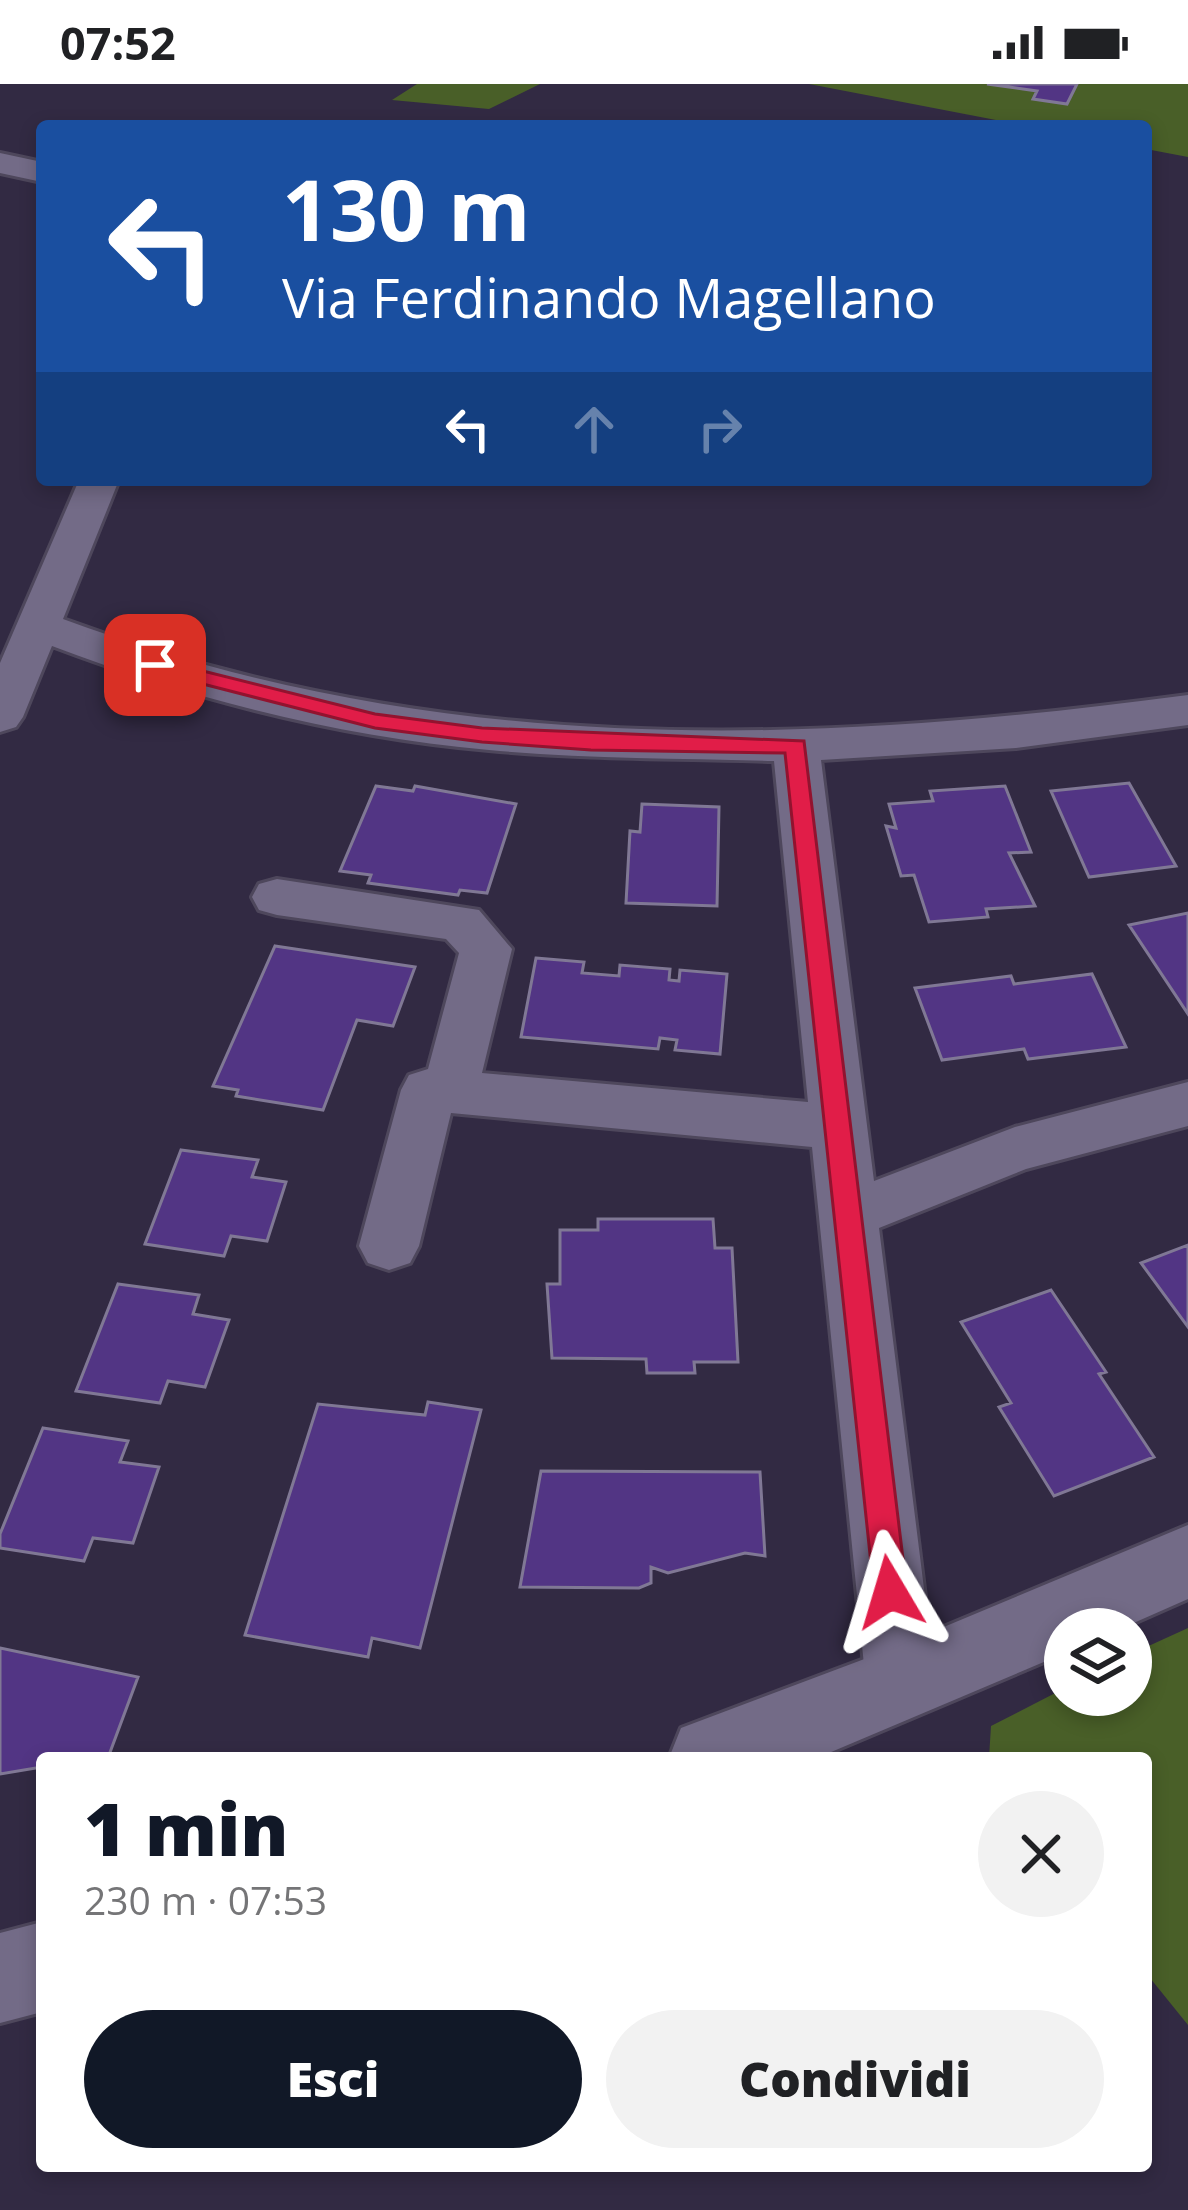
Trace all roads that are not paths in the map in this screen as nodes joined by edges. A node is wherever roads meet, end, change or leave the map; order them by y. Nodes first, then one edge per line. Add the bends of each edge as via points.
1 (0, 163) edge
2 (36, 171) edge
3 (97, 486) edge
4 (40, 626) junction
5 (1188, 710) edge
6 (0, 717) edge
7 (796, 746) junction
8 (277, 897) dead end
9 (450, 1091) junction
10 (1188, 1104) edge
11 (837, 1127) junction
12 (847, 1216) junction
13 (389, 1246) dead end
14 (1188, 1562) edge
15 (901, 1685) junction
16 (727, 1752) edge
17 (36, 1969) edge
18 (0, 1978) edge

1 - 2 street
3 - 4 street
4 - 6 street
4 - 7 street via 155,665 375,721 591,743
5 - 7 street via 1016,733
7 - 11 street
8 - 9 street via 461,923 486,949
9 - 11 street
9 - 13 street via 429,1090
10 - 12 street via 1015,1150
11 - 12 street
12 - 15 street
14 - 15 street
15 - 16 street
17 - 18 street

